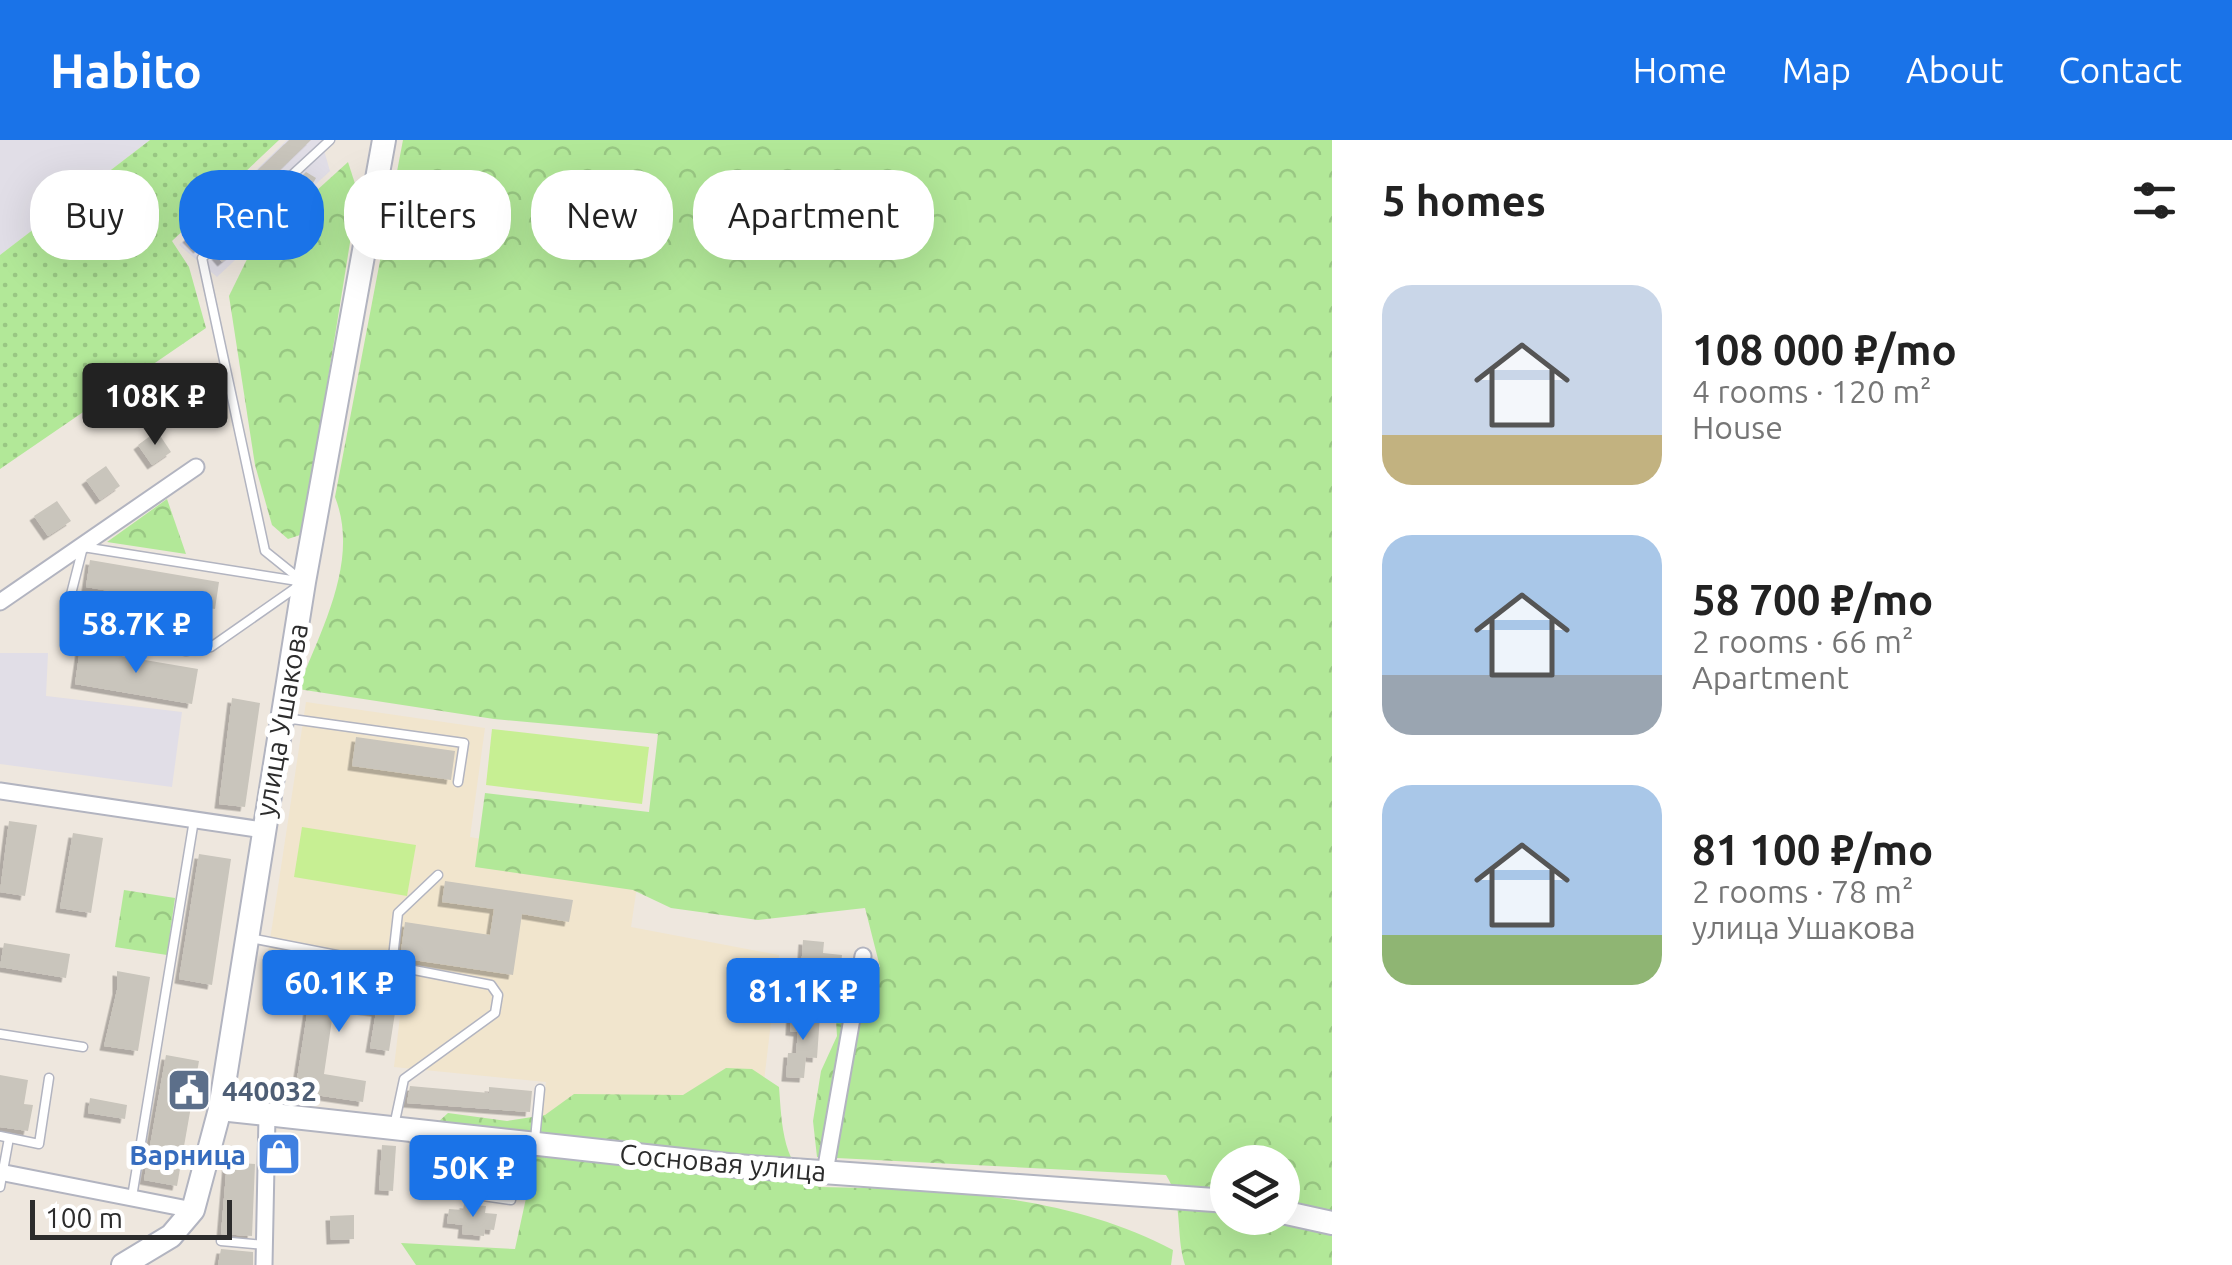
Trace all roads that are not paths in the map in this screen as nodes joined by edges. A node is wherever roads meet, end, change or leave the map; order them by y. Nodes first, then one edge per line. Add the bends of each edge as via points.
1 (330, 140) edge
2 (384, 140) edge
3 (196, 467) dead end
4 (83, 547) junction
5 (304, 582) junction
6 (0, 602) edge
7 (282, 717) junction
8 (458, 782) dead end
9 (0, 791) edge
10 (194, 820) junction
11 (262, 830) junction
12 (438, 875) dead end
13 (246, 937) junction
14 (863, 956) dead end
15 (392, 966) junction
16 (0, 1034) edge
17 (83, 1047) dead end
18 (49, 1078) dead end
19 (540, 1088) dead end
20 (220, 1109) junction
21 (268, 1116) junction
22 (400, 1130) junction
23 (5, 1137) edge
24 (535, 1144) junction
25 (825, 1172) junction
26 (1, 1176) edge
27 (132, 1197) junction
28 (511, 1200) dead end
29 (1210, 1200) edge
30 (192, 1210) junction
31 (1300, 1216) edge
32 (1332, 1224) edge
33 (221, 1242) dead end
34 (264, 1245) junction
35 (126, 1264) edge
36 (264, 1265) edge

1 - 5 lane via 202,258 264,551
2 - 5 main road, улица Ушакова
3 - 4 street
4 - 5 lane
4 - 5 lane via 70,598 76,630 186,651 211,647
4 - 6 street
5 - 7 main road, улица Ушакова
7 - 8 lane via 464,743
7 - 11 main road, улица Ушакова
9 - 10 street
10 - 11 street
10 - 27 lane
11 - 13 main road, улица Ушакова
12 - 15 lane via 398,913
13 - 15 lane
13 - 20 main road, улица Ушакова
14 - 25 street
15 - 22 lane via 491,985 498,995 495,1013 404,1079
16 - 17 lane
18 - 23 lane via 38,1144
19 - 24 lane
20 - 21 main road, Сосновая улица
20 - 30 main road, улица Ушакова
21 - 22 main road, Сосновая улица
21 - 34 street
22 - 24 main road, Сосновая улица
22 - 28 lane via 455,1192
23 - 26 lane
24 - 25 main road, Сосновая улица
25 - 29 main road, Сосновая улица
26 - 27 street
27 - 30 street
30 - 35 main road, улица Ушакова via 172,1236
31 - 32 main road
33 - 34 lane
34 - 36 street

